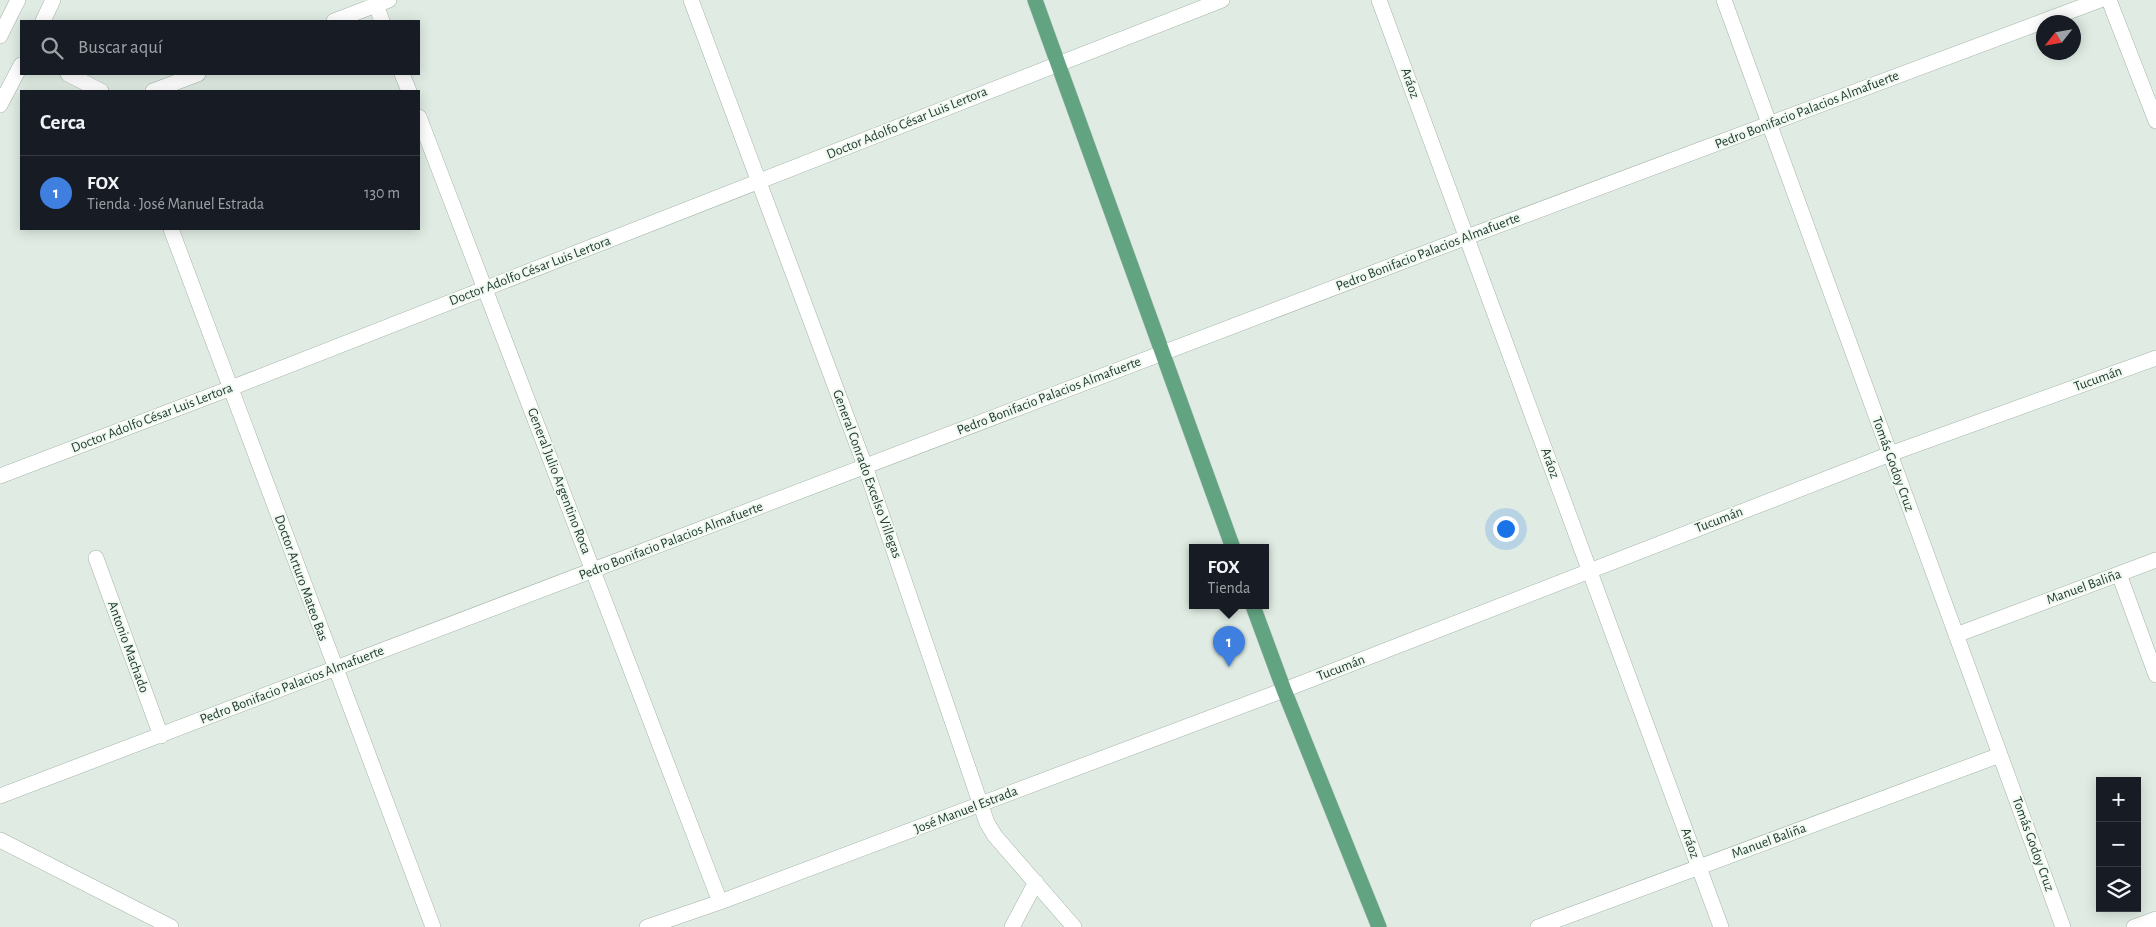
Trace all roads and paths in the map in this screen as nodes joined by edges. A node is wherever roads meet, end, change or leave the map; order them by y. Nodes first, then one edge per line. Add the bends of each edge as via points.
1 (18, 0) edge
2 (53, 0) edge
3 (691, 0) edge
4 (1035, 0) edge
5 (1222, 0) edge
6 (1379, 0) edge
7 (1724, 0) edge
8 (2100, 0) edge
9 (2109, 0) edge
10 (380, 2) edge
11 (43, 20) edge
12 (336, 20) edge
13 (382, 20) edge
14 (0, 36) edge
15 (1058, 63) junction
16 (20, 66) edge
17 (70, 75) edge
18 (195, 75) edge
19 (402, 75) edge
20 (100, 90) edge
21 (156, 90) edge
22 (409, 90) edge
23 (0, 105) edge
24 (420, 120) edge
25 (2156, 121) edge
26 (1769, 124) junction
27 (759, 182) junction
28 (171, 230) edge
29 (1467, 237) junction
30 (485, 289) junction
31 (1162, 353) junction
32 (2156, 358) edge
33 (231, 388) junction
34 (1890, 454) junction
35 (865, 466) junction
36 (0, 476) edge
37 (1231, 544) edge
38 (96, 558) dead end
39 (2156, 560) edge
40 (593, 570) junction
41 (1590, 570) junction
42 (2119, 574) junction
43 (1254, 609) edge
44 (1956, 635) junction
45 (335, 669) junction
46 (2156, 675) edge
47 (1284, 690) junction
48 (161, 736) junction
49 (2000, 755) junction
50 (0, 796) edge
51 (980, 805) junction
52 (0, 840) edge
53 (1699, 867) junction
54 (1036, 882) junction
55 (720, 902) junction
56 (2156, 919) edge
57 (653, 926) edge
58 (1377, 926) edge
59 (170, 927) edge
60 (433, 927) edge
61 (1012, 927) edge
62 (1074, 927) edge
63 (1538, 927) edge
64 (1721, 927) edge
65 (2063, 927) edge
66 (2134, 927) edge

1 - 14 street
2 - 11 street
3 - 27 street, General Conrado Excelso Villegas
4 - 15 main road
5 - 15 street, Doctor Adolfo César Luis Lertora
6 - 29 street, Aráoz
7 - 26 street, Tomás Godoy Cruz
8 - 26 street, Pedro Bonifacio Palacios Almafuerte
9 - 25 street
10 - 12 street
10 - 13 street
15 - 27 street, Doctor Adolfo César Luis Lertora
15 - 31 main road
16 - 23 street
17 - 20 street
18 - 21 street
19 - 22 street
24 - 30 street, General Julio Argentino Roca
26 - 29 street, Pedro Bonifacio Palacios Almafuerte
26 - 34 street, Tomás Godoy Cruz
27 - 30 street, Doctor Adolfo César Luis Lertora
27 - 35 street, General Conrado Excelso Villegas
28 - 33 street, Doctor Arturo Mateo Bas
29 - 31 street, Pedro Bonifacio Palacios Almafuerte
29 - 41 street, Aráoz
30 - 33 street, Doctor Adolfo César Luis Lertora
30 - 40 street, General Julio Argentino Roca
31 - 35 street, Pedro Bonifacio Palacios Almafuerte
31 - 37 main road
32 - 34 street, Tucumán
33 - 36 street, Doctor Adolfo César Luis Lertora
33 - 45 street, Doctor Arturo Mateo Bas
34 - 41 street, Tucumán
34 - 44 street, Tomás Godoy Cruz
35 - 40 street, Pedro Bonifacio Palacios Almafuerte
35 - 51 street, General Conrado Excelso Villegas
38 - 48 street, Antonio Machado
39 - 42 street, Manuel Baliña
40 - 45 street, Pedro Bonifacio Palacios Almafuerte
40 - 55 street, General Julio Argentino Roca
41 - 47 street, Tucumán
41 - 53 street, Aráoz
42 - 44 street, Manuel Baliña
42 - 46 street
43 - 47 main road
44 - 49 street, Tomás Godoy Cruz
45 - 48 street, Pedro Bonifacio Palacios Almafuerte
45 - 60 street, Doctor Arturo Mateo Bas
47 - 51 street, José Manuel Estrada
47 - 58 main road
48 - 50 street, Pedro Bonifacio Palacios Almafuerte
49 - 53 street, Manuel Baliña
49 - 65 street, Tomás Godoy Cruz
51 - 54 street, General Conrado Excelso Villegas via 995,836
51 - 55 street, José Manuel Estrada
52 - 59 street
53 - 63 street, Manuel Baliña
53 - 64 street, Aráoz
54 - 61 street
54 - 62 street, General Conrado Excelso Villegas
55 - 57 street, José Manuel Estrada
56 - 66 street

